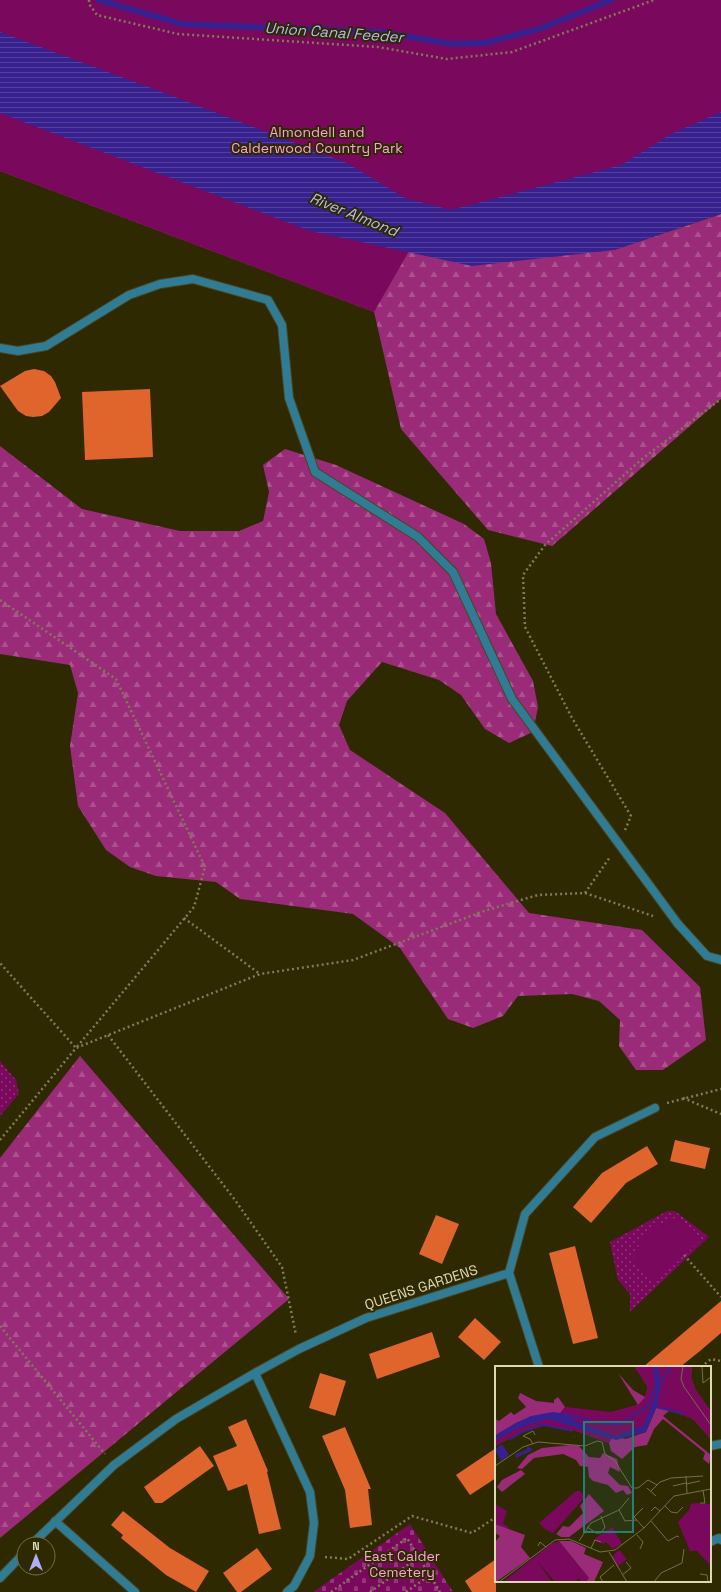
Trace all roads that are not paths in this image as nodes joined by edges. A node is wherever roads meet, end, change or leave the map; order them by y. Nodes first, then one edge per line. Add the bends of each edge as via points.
1 (0, 348) edge
2 (721, 960) edge
3 (655, 1108) road end
4 (509, 1273) junction
5 (539, 1366) edge
6 (255, 1373) junction
7 (721, 1444) edge
8 (711, 1446) edge
9 (54, 1521) junction
10 (40, 1536) edge
11 (721, 1540) edge
12 (711, 1542) edge
13 (16, 1561) edge
14 (0, 1578) edge
15 (135, 1592) edge
16 (287, 1592) edge

1 - 2 street via 18,350 46,346 129,295 160,284 193,279 268,300 282,325 289,398 315,472 418,537 453,572 512,699 678,924 707,956
3 - 4 street via 595,1137 525,1214
4 - 5 street
4 - 6 street, QUEENS GARDENS via 366,1318
6 - 9 street, QUEENS GARDENS via 176,1419 114,1465
6 - 16 street via 310,1492 314,1523 310,1556 294,1586
7 - 8 street
9 - 10 street, QUEENS GARDENS
9 - 15 street
11 - 12 street via 719,1538
13 - 14 street

